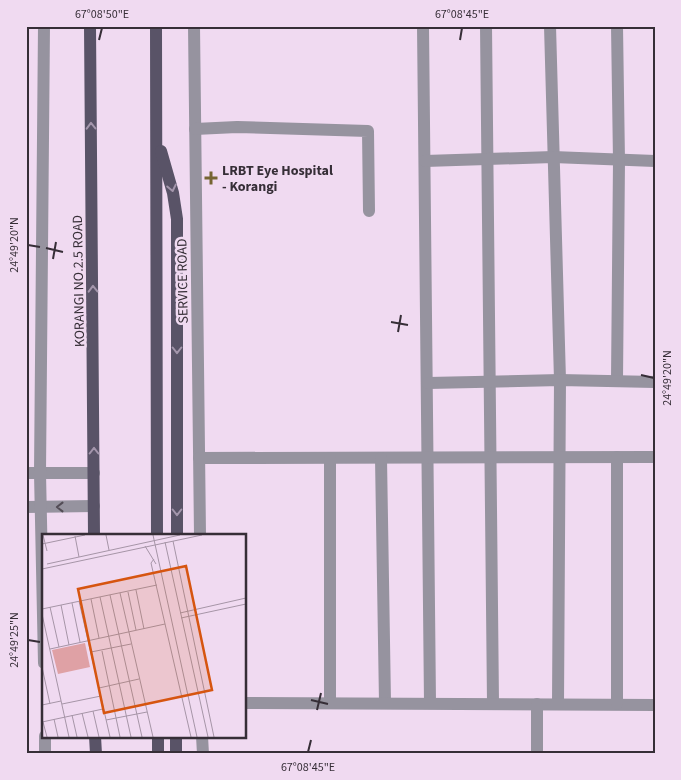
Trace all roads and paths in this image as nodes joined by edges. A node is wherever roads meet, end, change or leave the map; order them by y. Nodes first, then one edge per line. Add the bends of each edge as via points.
1 (44, 26) edge
2 (90, 26) edge
3 (156, 26) edge
4 (194, 26) edge
5 (423, 26) edge
6 (486, 26) edge
7 (550, 26) edge
8 (617, 26) edge
9 (195, 129) junction
10 (157, 141) junction
11 (553, 157) junction
12 (488, 159) junction
13 (425, 161) junction
14 (619, 161) junction
15 (655, 161) edge
16 (369, 211) dead end
17 (560, 380) junction
18 (617, 380) junction
19 (488, 381) junction
20 (655, 382) edge
21 (428, 383) junction
22 (560, 457) junction
23 (617, 457) junction
24 (655, 457) edge
25 (199, 458) junction
26 (330, 458) junction
27 (381, 458) junction
28 (428, 458) junction
29 (491, 458) junction
30 (26, 473) edge
31 (40, 473) junction
32 (94, 473) junction
33 (94, 506) junction
34 (26, 507) edge
35 (42, 507) junction
36 (42, 534) edge
37 (94, 534) edge
38 (157, 534) edge
39 (177, 534) edge
40 (200, 534) edge
41 (330, 702) junction
42 (385, 702) junction
43 (246, 703) edge
44 (430, 703) junction
45 (493, 704) junction
46 (537, 704) junction
47 (558, 704) junction
48 (617, 704) junction
49 (655, 705) edge
50 (45, 738) edge
51 (95, 738) edge
52 (158, 738) edge
53 (176, 738) edge
54 (202, 738) edge
55 (45, 754) edge
56 (96, 754) edge
57 (158, 754) edge
58 (176, 754) edge
59 (203, 754) edge
60 (537, 754) edge

1 - 31 street
32 -> 2 main road, KORANGI NO.2.5 ROAD
3 - 10 main road
4 - 9 street, SERVICE ROAD
5 - 13 street
6 - 12 street
7 - 11 street
8 - 14 street
9 - 16 street via 368,131
9 - 25 street, SERVICE ROAD
10 - 38 main road
10 -> 39 main road via 168,172 177,219
11 - 12 street
11 - 14 street
11 - 17 street
12 - 13 street
12 - 19 street
13 - 21 street
14 - 15 street
14 - 18 street
17 - 18 street
17 - 19 street
17 - 22 street
18 - 20 street
19 - 21 street
19 - 29 street
21 - 28 street
22 - 23 street
22 - 29 street
22 - 47 street
23 - 24 street
23 - 48 street
25 - 26 street
25 - 40 street, SERVICE ROAD
26 - 27 street
26 - 41 street
27 - 28 street
27 - 42 street
28 - 29 street
28 - 44 street
29 - 45 street
30 - 31 street
31 - 32 street
31 - 35 street
32 - 33 main road, KORANGI NO.2.5 ROAD
33 -> 35 street
33 - 37 main road, KORANGI NO.2.5 ROAD
34 - 35 street
35 - 36 street
41 - 42 street
41 - 43 street
42 - 44 street
44 - 45 street
45 - 46 street
46 - 47 street
46 - 60 street
47 - 48 street
48 - 49 street
50 - 55 street
51 - 56 main road
52 - 57 main road
53 - 58 main road
54 - 59 street

